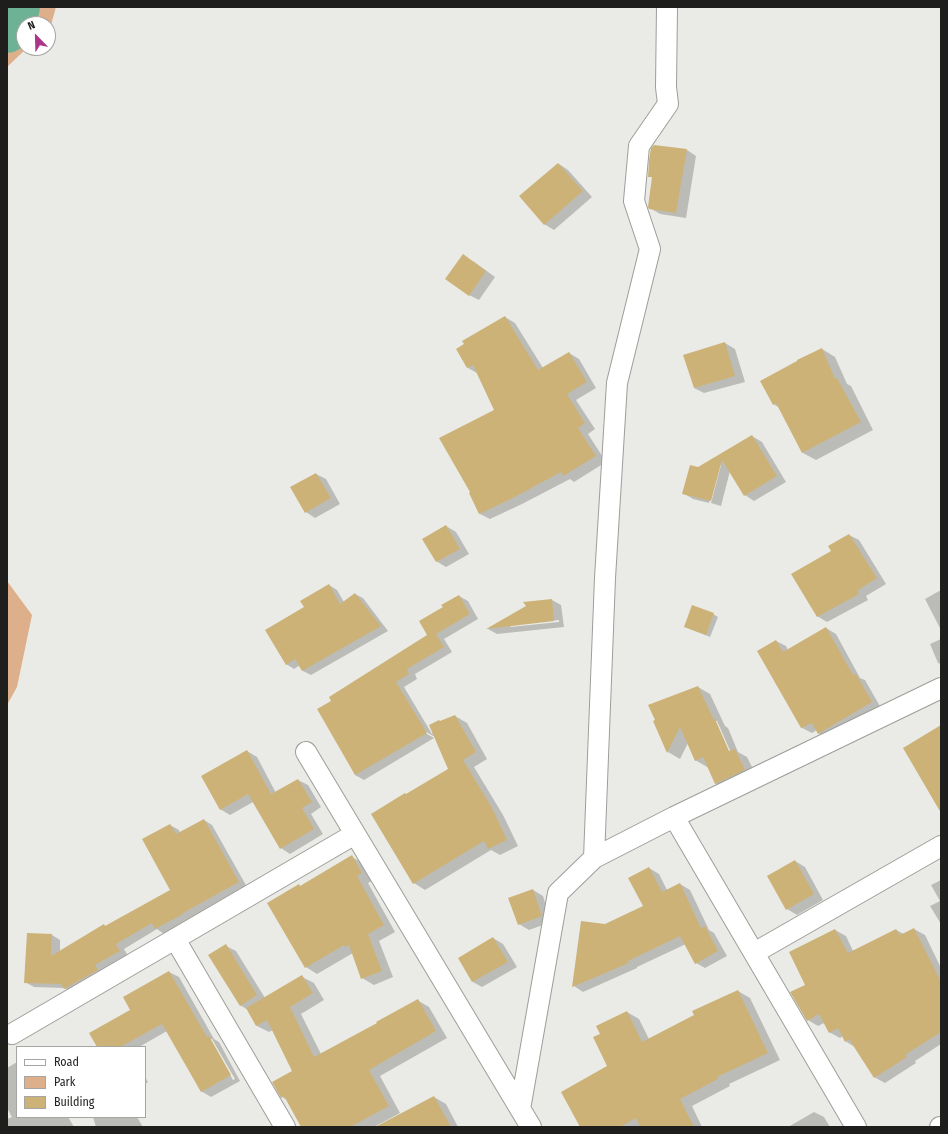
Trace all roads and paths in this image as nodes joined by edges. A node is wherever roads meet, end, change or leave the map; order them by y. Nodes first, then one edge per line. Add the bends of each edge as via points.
1 (667, 7) edge
2 (941, 688) edge
3 (306, 752) dead end
4 (674, 817) junction
5 (355, 834) junction
6 (941, 846) edge
7 (594, 858) junction
8 (176, 939) junction
9 (754, 953) junction
10 (12, 1034) dead end
11 (520, 1108) junction
12 (284, 1127) edge
13 (531, 1127) edge
14 (856, 1127) edge

1 - 7 street via 668,104 639,146 634,201 650,249 618,383 604,578
2 - 4 street
3 - 5 street
4 - 7 street
4 - 9 street
5 - 8 street
5 - 11 street
6 - 9 street
7 - 11 street via 558,893
8 - 10 street
8 - 12 street
9 - 14 street
11 - 13 street

